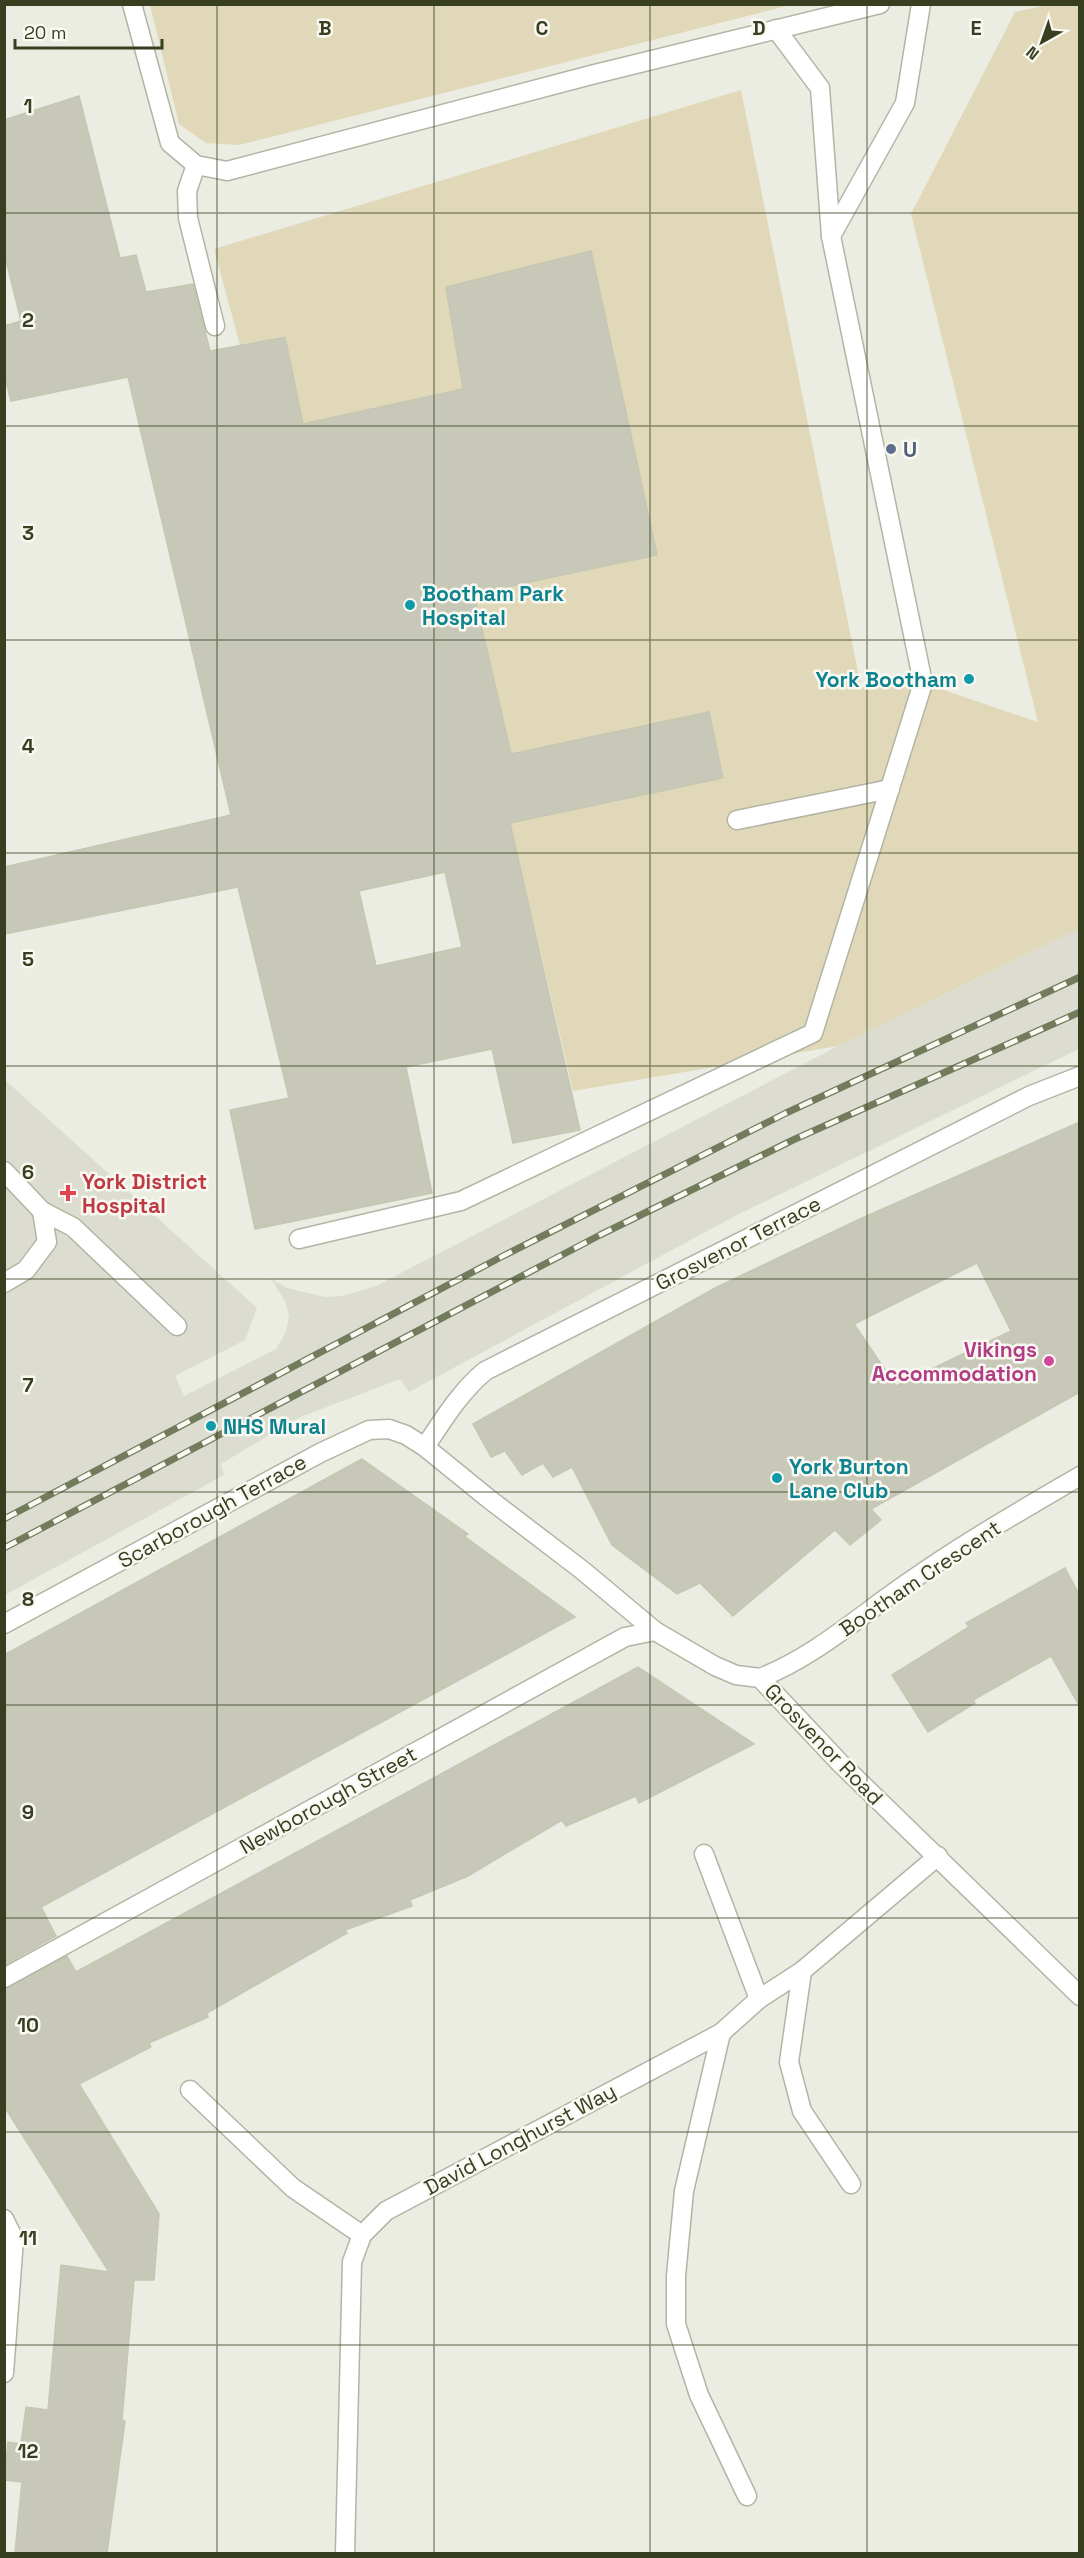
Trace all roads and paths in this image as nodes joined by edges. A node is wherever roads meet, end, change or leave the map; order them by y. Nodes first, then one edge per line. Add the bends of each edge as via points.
1 (132, 4) edge
2 (879, 4) edge
3 (921, 4) edge
4 (776, 29) junction
5 (196, 165) junction
6 (831, 236) junction
7 (215, 326) dead end
8 (890, 789) junction
9 (737, 820) dead end
10 (1080, 1076) edge
11 (4, 1171) edge
12 (42, 1211) junction
13 (299, 1239) dead end
14 (4, 1283) edge
15 (177, 1326) dead end
16 (425, 1447) junction
17 (1080, 1476) edge
18 (4, 1624) edge
19 (655, 1631) junction
20 (760, 1678) junction
21 (705, 1854) dead end
22 (938, 1856) junction
23 (802, 1971) junction
24 (4, 1978) edge
25 (1080, 1996) edge
26 (759, 1999) junction
27 (721, 2033) junction
28 (190, 2090) dead end
29 (851, 2184) dead end
30 (4, 2219) edge
31 (362, 2235) junction
32 (9, 2241) edge
33 (4, 2373) edge
34 (747, 2496) dead end
35 (345, 2553) edge

1 - 5 street via 170,143
2 - 4 street
3 - 6 street via 904,103
4 - 5 street via 227,171
4 - 6 street via 820,88
5 - 7 street via 188,191 188,218
6 - 8 street via 923,683
8 - 9 street
8 - 13 street via 813,1034 461,1201
10 - 16 street, Grosvenor Terrace via 1029,1096 485,1371 458,1398
11 - 12 street
12 - 14 street via 47,1242 26,1270
12 - 15 street via 73,1227
16 - 18 street, Scarborough Terrace via 389,1429 369,1430 320,1452
16 - 19 street, Grosvenor Road
17 - 20 street, Bootham Crescent via 957,1548 812,1653
19 - 20 street, Grosvenor Road via 715,1666 736,1675
19 - 24 street, Newborough Street via 625,1637
20 - 22 street, Grosvenor Road
21 - 26 street
22 - 23 street, David Longhurst Way
22 - 25 street, Grosvenor Road
23 - 26 street, David Longhurst Way
23 - 29 street via 789,2062 802,2110
26 - 27 street, David Longhurst Way
27 - 31 street, David Longhurst Way via 386,2211
27 - 34 street via 684,2191 676,2324 699,2395
28 - 31 street via 293,2188
30 - 32 street
31 - 35 street, David Longhurst Way via 352,2262
32 - 33 street

